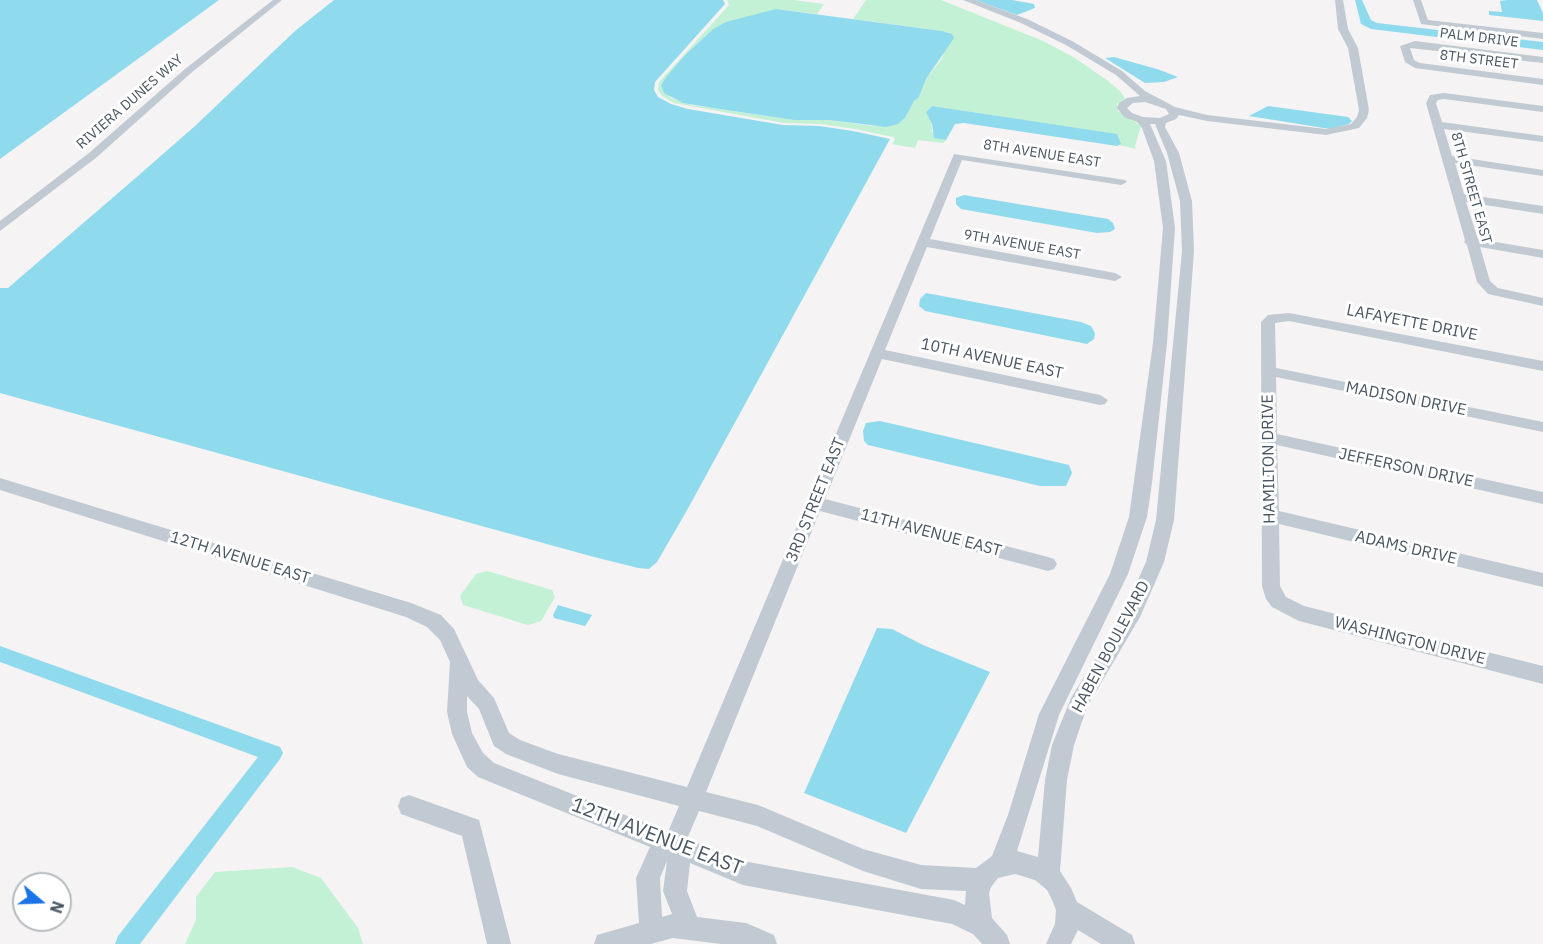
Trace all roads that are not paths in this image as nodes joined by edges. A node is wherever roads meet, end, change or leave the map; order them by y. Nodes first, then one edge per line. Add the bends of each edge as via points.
1 (278, 0) edge
2 (953, 0) edge
3 (968, 0) edge
4 (1339, 0) edge
5 (1417, 0) edge
6 (1024, 21) junction
7 (1010, 23) junction
8 (1543, 36) edge
9 (1543, 60) edge
10 (1412, 64) joint
11 (1543, 82) edge
12 (1131, 100) junction
13 (1154, 100) junction
14 (1543, 109) edge
15 (1169, 116) junction
16 (1141, 120) junction
17 (1437, 125) junction
18 (1543, 140) edge
19 (958, 156) joint
20 (1447, 159) junction
21 (1543, 173) edge
22 (1121, 182) dead end
23 (1458, 197) junction
24 (1543, 210) edge
25 (0, 227) edge
26 (923, 242) junction
27 (1470, 242) junction
28 (1543, 254) edge
29 (1115, 277) dead end
30 (1543, 302) edge
31 (1273, 318) joint
32 (1160, 343) junction
33 (1182, 347) junction
34 (876, 353) junction
35 (1543, 366) edge
36 (1268, 371) junction
37 (1100, 400) dead end
38 (1543, 427) edge
39 (1269, 438) junction
40 (0, 484) edge
41 (1543, 498) edge
42 (814, 503) junction
43 (1270, 516) junction
44 (1048, 564) dead end
45 (1543, 580) edge
46 (1279, 602) joint
47 (458, 661) junction
48 (1543, 675) edge
49 (692, 800) junction
50 (408, 806) dead end
51 (674, 844) junction
52 (1001, 864) junction
53 (1048, 877) junction
54 (981, 880) junction
55 (1068, 910) junction
56 (982, 925) junction
57 (690, 928) junction
58 (651, 931) junction
59 (499, 944) edge
60 (606, 944) edge
61 (765, 944) edge
62 (998, 944) edge
63 (1058, 944) edge
64 (1123, 944) edge

1 - 25 street, RIVIERA DUNES WAY via 188,71 93,155
2 - 7 street
3 - 6 street
4 - 15 street via 1342,29 1353,48 1364,110 1354,126 1326,132 1303,131
5 - 8 street via 1424,22
6 - 7 street
6 - 13 street via 1100,60
7 - 12 street via 1088,61 1125,90
9 - 10 street, PALM DRIVE via 1411,44 1405,46
10 - 11 street, 8TH STREET
12 - 13 street
12 - 16 street, HABEN BOULEVARD via 1122,108
13 - 15 street via 1166,104
14 - 17 street, 8TH STREET EAST via 1434,97 1431,103
15 - 16 street
15 - 33 street, HABEN BOULEVARD via 1160,128 1173,153 1186,201 1188,250
16 - 32 street, HABEN BOULEVARD via 1160,161 1168,212
17 - 18 street
17 - 20 street, 8TH STREET EAST
19 - 22 street, 8TH AVENUE EAST
19 - 26 street, 3RD STREET EAST
20 - 21 street
20 - 23 street, 8TH STREET EAST
23 - 24 street
23 - 27 street, 8TH STREET EAST
26 - 29 street, 9TH AVENUE EAST
26 - 34 street, 3RD STREET EAST
27 - 28 street
27 - 30 street, 8TH STREET EAST via 1487,286 1504,294
31 - 35 street, LAFAYETTE DRIVE via 1289,317
31 - 36 street, HAMILTON DRIVE via 1267,329
32 - 33 street
32 - 52 street, HABEN BOULEVARD via 1144,483 1129,549 1049,714
33 - 53 street, HABEN BOULEVARD via 1169,492 1155,562 1131,617 1078,704 1064,745 1056,780
34 - 37 street, 10TH AVENUE EAST
34 - 42 street, 3RD STREET EAST
36 - 38 street, MADISON DRIVE
36 - 39 street, HAMILTON DRIVE
39 - 41 street, JEFFERSON DRIVE
39 - 43 street, HAMILTON DRIVE
40 - 47 street, 12TH AVENUE EAST via 411,610 434,621 447,635
42 - 44 street, 11TH AVENUE EAST
42 - 49 street, 3RD STREET EAST
43 - 45 street, ADAMS DRIVE
43 - 46 street, HAMILTON DRIVE via 1270,586
46 - 48 street, WASHINGTON DRIVE via 1299,613
47 - 49 street, 12TH AVENUE EAST via 471,686 487,704 501,739 513,747 558,764
47 - 51 street, 12TH AVENUE EAST via 459,723 470,752 486,770
49 - 51 street, 3RD STREET EAST
49 - 54 street, 12TH AVENUE EAST via 758,816 863,860 921,877
50 - 59 street via 471,828
51 - 56 street, 12TH AVENUE EAST via 743,873 954,912
51 - 57 street via 680,853 675,891
51 - 58 street via 658,854 648,878
52 - 53 street via 1029,865
52 - 54 street
53 - 55 street
54 - 56 street via 976,909
55 - 63 street via 1067,926
55 - 64 street
56 - 62 street
57 - 58 street via 673,926
57 - 61 street via 746,935
58 - 60 street

